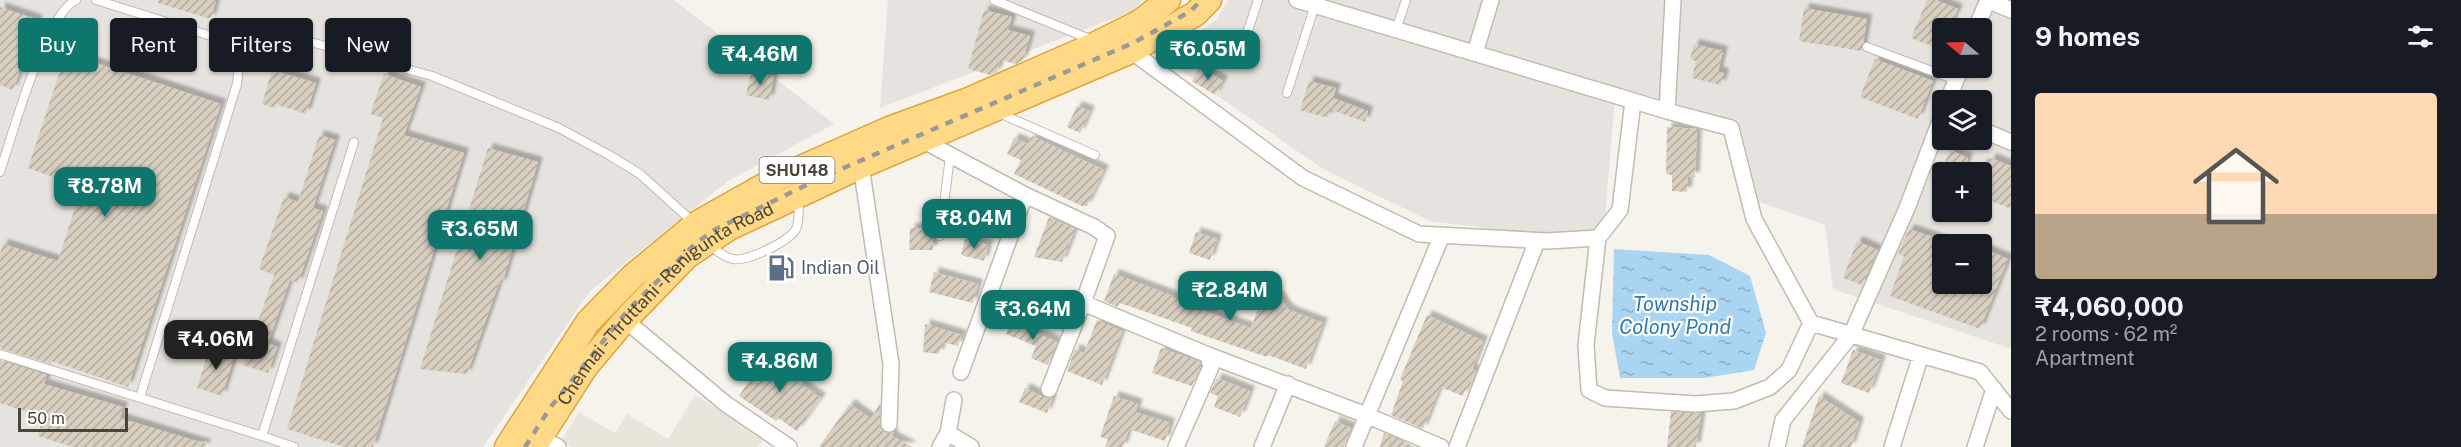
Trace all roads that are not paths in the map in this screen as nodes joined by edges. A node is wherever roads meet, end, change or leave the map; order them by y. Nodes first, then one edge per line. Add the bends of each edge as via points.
1 (76, 0) edge
2 (96, 0) edge
3 (994, 0) edge
4 (1168, 0) edge
5 (1209, 0) edge
6 (1258, 0) edge
7 (1297, 0) edge
8 (1406, 0) edge
9 (1491, 0) edge
10 (1673, 0) edge
11 (1987, 0) edge
12 (1315, 5) junction
13 (1333, 5) edge
14 (2011, 10) edge
15 (1981, 18) edge
16 (1396, 30) junction
17 (1099, 42) junction
18 (313, 43) edge
19 (1867, 47) dead end
20 (1131, 51) junction
21 (1241, 52) dead end
22 (1475, 53) junction
23 (1932, 66) edge
24 (1287, 93) dead end
25 (1633, 101) junction
26 (992, 110) junction
27 (1667, 111) junction
28 (1992, 133) edge
29 (922, 140) junction
30 (354, 142) dead end
31 (1932, 142) edge
32 (2011, 142) edge
33 (1095, 155) dead end
34 (950, 156) junction
35 (861, 166) junction
36 (0, 172) edge
37 (799, 195) junction
38 (1025, 195) junction
39 (701, 234) junction
40 (940, 236) dead end
41 (1442, 236) junction
42 (1598, 237) junction
43 (1537, 241) junction
44 (1083, 303) junction
45 (624, 320) junction
46 (1811, 323) junction
47 (1851, 335) junction
48 (0, 354) edge
49 (1208, 355) junction
50 (1921, 355) junction
51 (962, 372) dead end
52 (1288, 384) junction
53 (1049, 389) dead end
54 (1994, 389) junction
55 (140, 398) junction
56 (954, 400) dead end
57 (2011, 411) edge
58 (1366, 415) junction
59 (889, 424) dead end
60 (948, 432) junction
61 (262, 436) junction
62 (769, 441) edge
63 (544, 444) edge
64 (294, 447) edge
65 (507, 447) edge
66 (789, 447) edge
67 (940, 447) edge
68 (971, 447) edge
69 (1176, 447) edge
70 (1262, 447) edge
71 (1354, 447) edge
72 (1441, 447) edge
73 (1456, 447) edge
74 (1777, 447) edge
75 (1892, 447) edge
76 (1975, 447) edge

1 - 36 lane via 68,4 46,38
2 - 55 lane via 228,41 240,60 237,84
3 - 17 lane
4 - 17 highway, Chennai - Tiruttani - Renigunta Road / SHU148 via 1140,21
5 - 20 highway, Chennai - Tiruttani - Renigunta Road / SHU148 via 1195,14
6 - 21 lane
7 - 12 street
8 - 16 lane
9 - 22 street
10 - 27 street
11 - 14 street
11 - 15 street
12 - 13 street
12 - 24 lane
13 - 16 street
16 - 22 street
17 - 39 highway, Chennai - Tiruttani - Renigunta Road / SHU148 via 776,179
18 - 39 lane via 432,76 559,128 640,174
19 - 23 lane
20 - 26 highway, Chennai - Tiruttani - Renigunta Road / SHU148
20 - 41 street via 1303,178 1419,234
22 - 25 street
25 - 27 street
25 - 42 street via 1620,210
26 - 29 highway, Chennai - Tiruttani - Renigunta Road / SHU148
26 - 33 lane
27 - 46 street via 1731,128 1754,219
28 - 32 street
29 - 34 street
29 - 35 highway, Chennai - Tiruttani - Renigunta Road / SHU148
30 - 61 lane
31 - 47 street
34 - 38 street
34 - 40 lane
35 - 37 highway, Chennai - Tiruttani - Renigunta Road / SHU148
35 - 59 street via 891,364
37 - 39 highway, Chennai - Tiruttani - Renigunta Road / SHU148 via 729,228
37 - 39 lane via 797,227 791,236 748,258 733,260
38 - 44 street via 1107,236
38 - 51 street
39 - 45 highway, Chennai - Tiruttani - Renigunta Road / SHU148 via 687,256
39 - 65 highway, Chennai - Tiruttani - Renigunta Road / SHU148 via 633,276 588,322
41 - 43 street
41 - 58 street
42 - 43 street
42 - 46 street via 1586,345 1589,390 1605,398 1695,404 1734,401 1770,387 1789,370
43 - 73 street
44 - 49 street
44 - 53 street
45 - 62 street
45 - 63 highway, Chennai - Tiruttani - Renigunta Road / SHU148 via 586,366
46 - 47 street
47 - 50 street
47 - 74 street via 1783,420
48 - 55 lane
49 - 52 street
49 - 69 street via 1211,367
50 - 54 street via 1980,372
50 - 75 street
52 - 58 street
52 - 70 street
54 - 57 street
54 - 76 street
55 - 61 lane
56 - 60 street
58 - 71 street
58 - 72 street
60 - 67 street
60 - 68 street
61 - 64 lane
62 - 66 street

